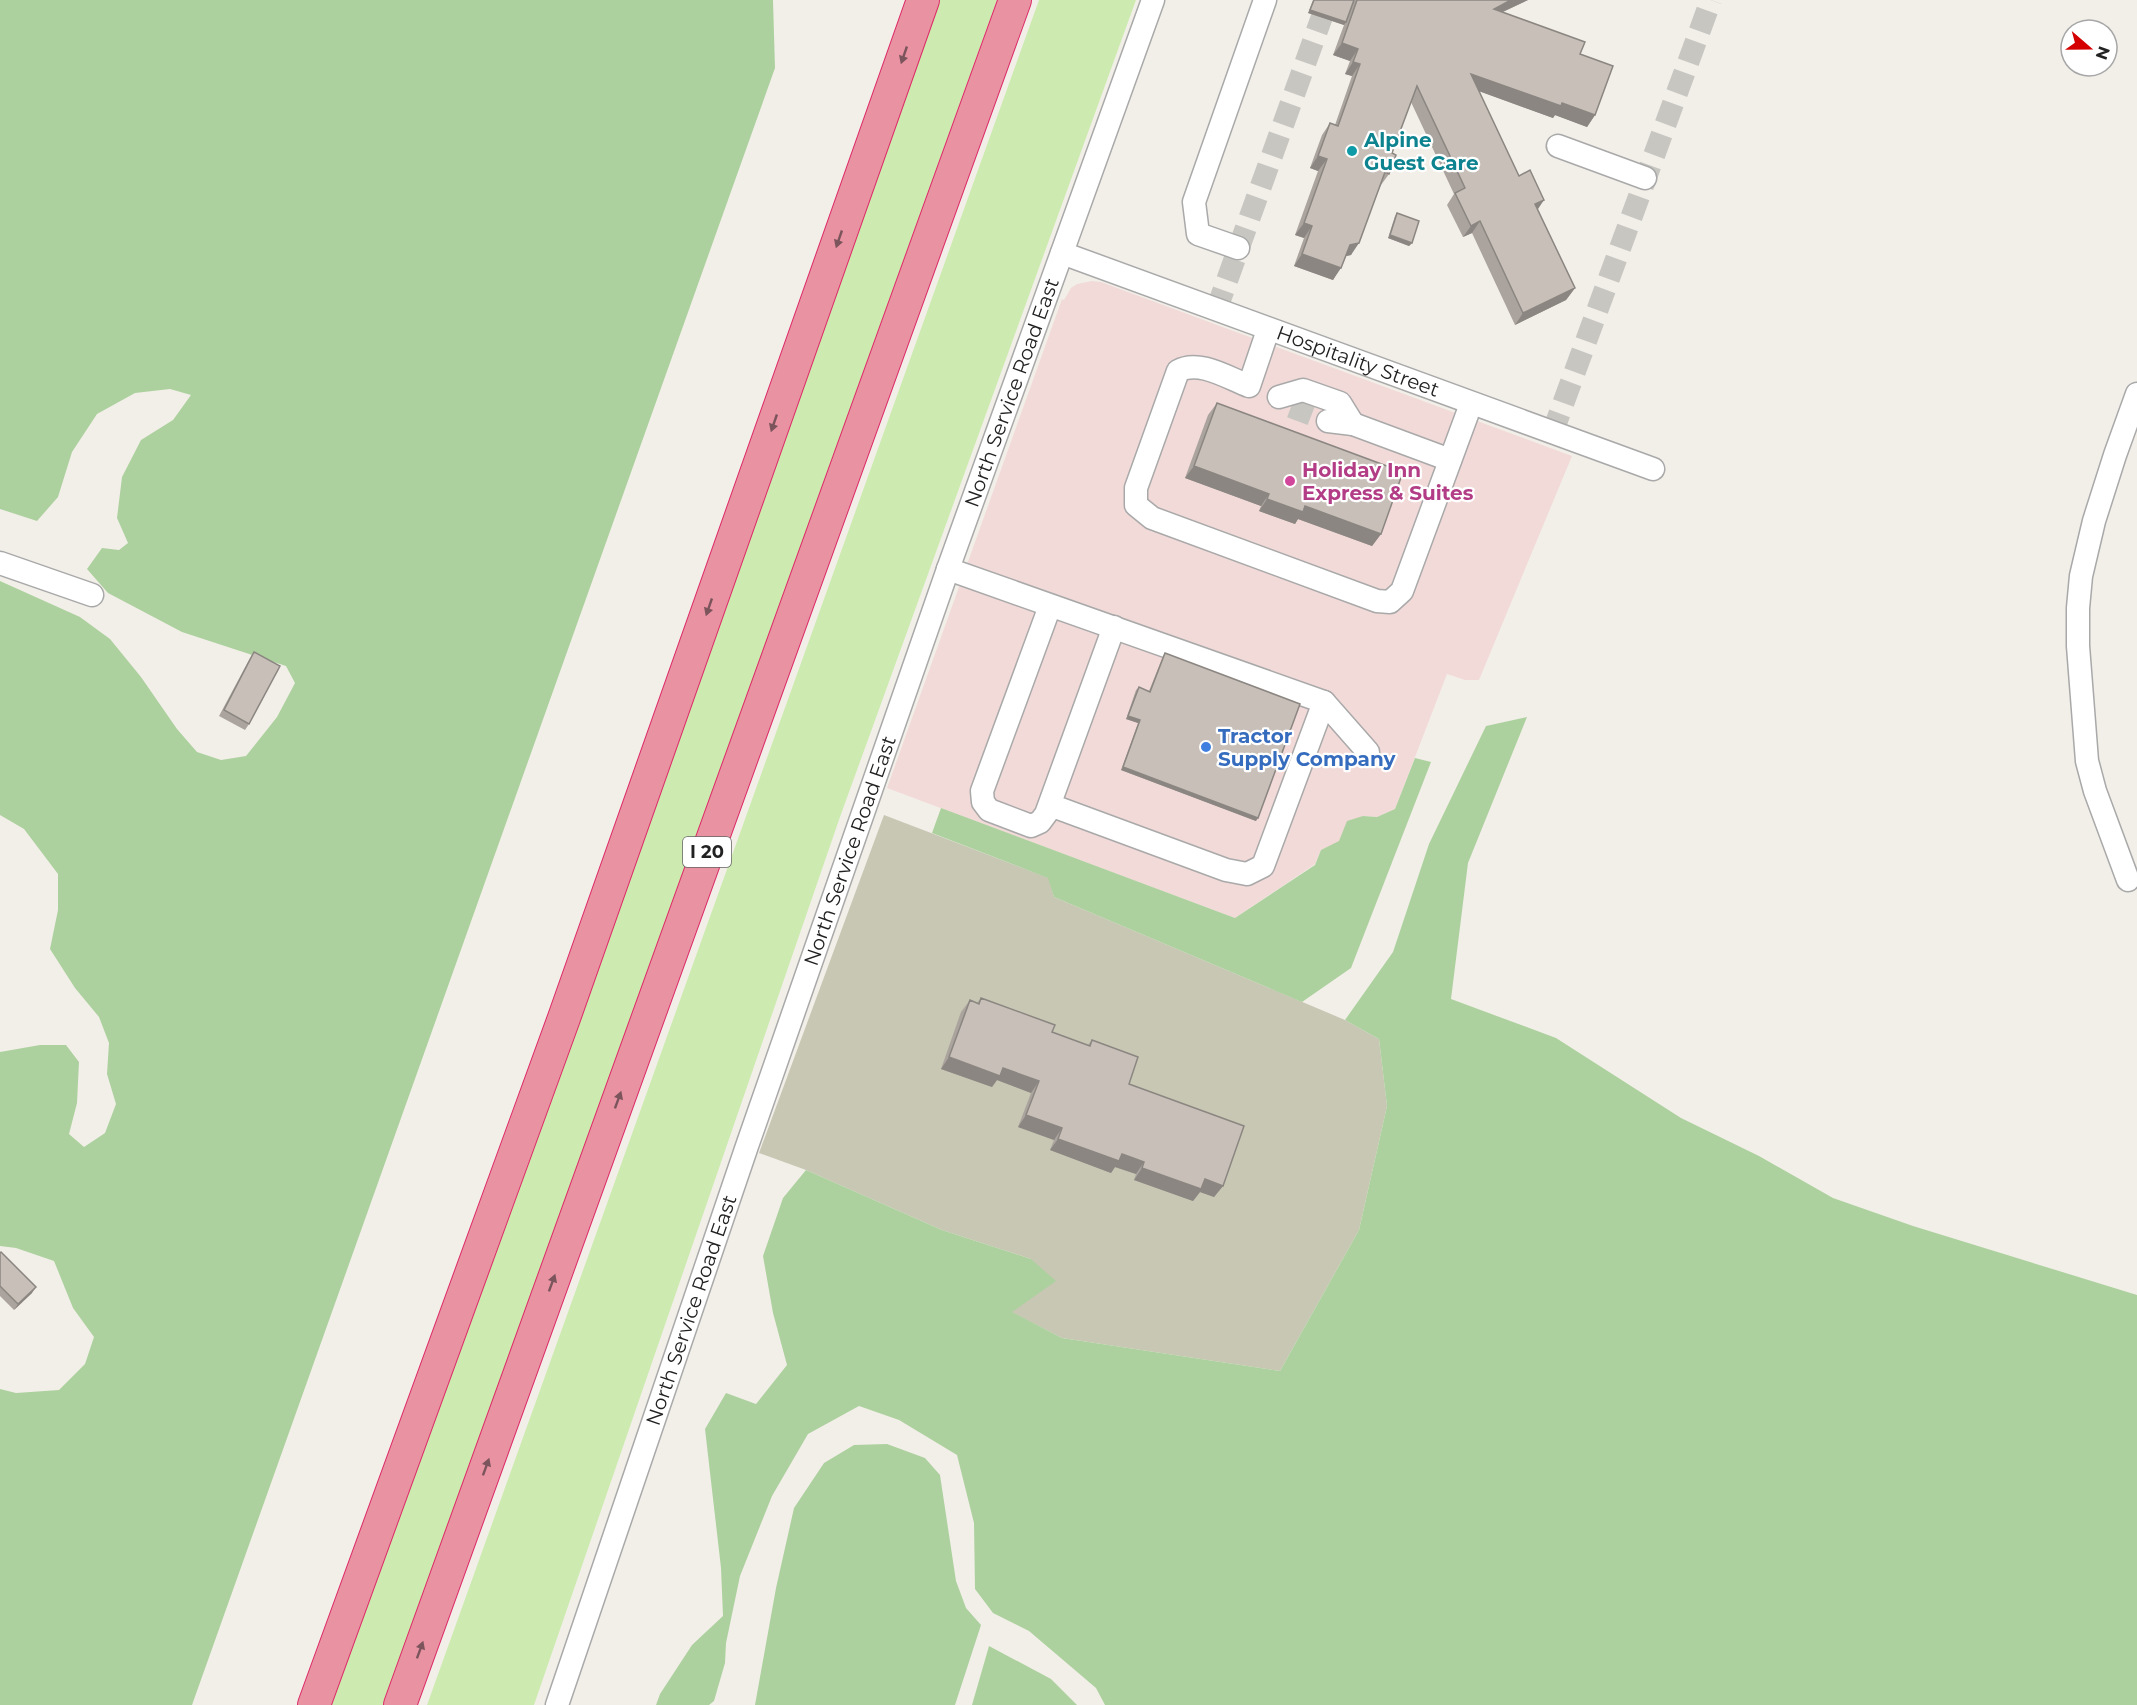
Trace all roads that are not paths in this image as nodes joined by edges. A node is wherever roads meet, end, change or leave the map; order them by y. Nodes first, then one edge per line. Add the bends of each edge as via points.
1 (923, 0) edge
2 (1015, 0) edge
3 (1153, 0) edge
4 (1265, 0) edge
5 (1558, 146) dead end
6 (1645, 178) dead end
7 (1238, 248) dead end
8 (1062, 254) junction
9 (1268, 330) junction
10 (1249, 386) junction
11 (2137, 394) edge
12 (1471, 404) junction
13 (1328, 421) tunnel mouth
14 (1353, 424) junction
15 (1450, 459) junction
16 (1653, 469) dead end
17 (0, 563) edge
18 (948, 569) junction
19 (92, 595) dead end
20 (1050, 606) junction
21 (1114, 627) junction
22 (1324, 702) junction
23 (1368, 752) dead end
24 (1050, 805) junction
25 (2128, 880) dead end
26 (314, 1705) edge
27 (400, 1705) edge
28 (557, 1705) edge

1 -> 26 highway via 564,1018
27 -> 2 highway, I 20
3 - 8 street, North Service Road East
4 - 7 street via 1194,201 1198,234
5 - 6 street
8 - 9 street, Hospitality Street
8 - 18 street, North Service Road East
9 - 10 street
9 - 12 street, Hospitality Street
10 - 14 street via 1285,402 1303,390 1340,403
10 - 15 street via 1197,366 1178,371 1136,488 1136,505 1152,518 1377,601 1390,602 1402,591
11 - 25 street via 2094,521 2078,608 2087,761
12 - 15 street
12 - 16 street, Hospitality Street
13 - 14 street
14 - 15 street
17 - 19 street
18 - 20 street
18 - 28 street, North Service Road East
20 - 21 street
20 - 24 street via 982,791 989,810 1031,826 1040,822
21 - 22 street
21 - 24 street
22 - 23 street
22 - 24 street via 1263,866 1247,874 1226,870

